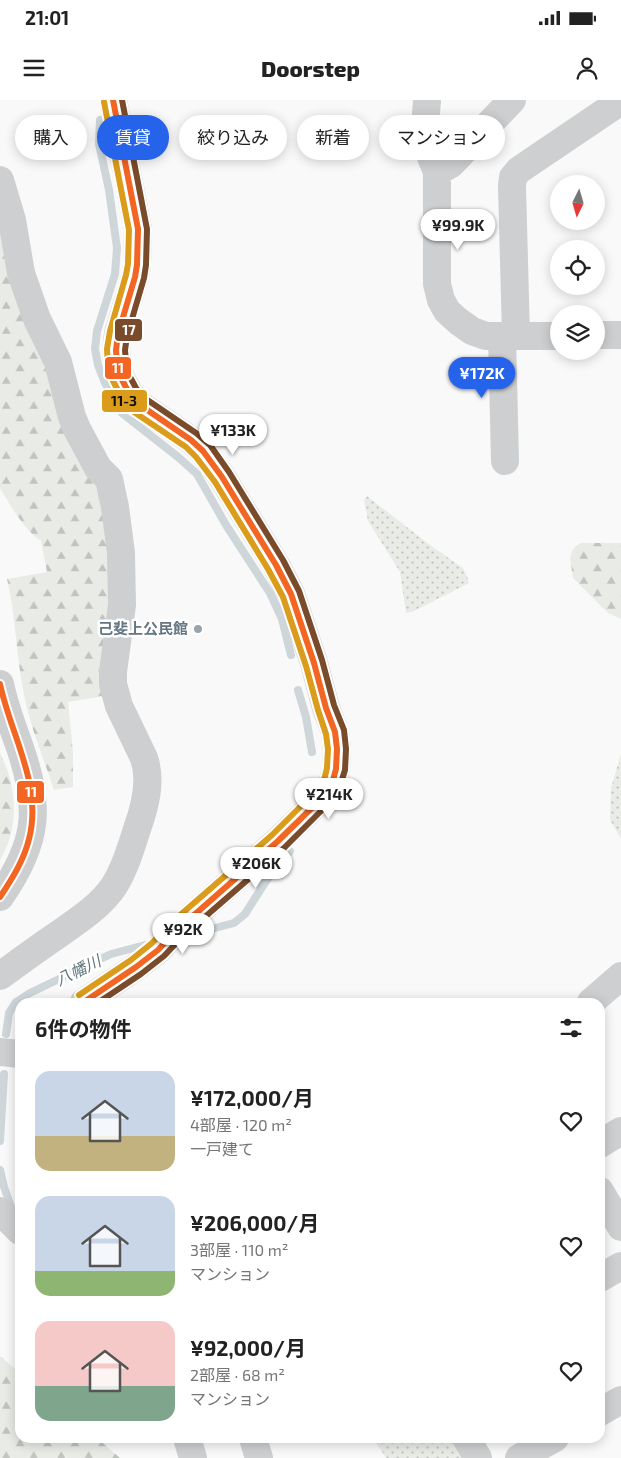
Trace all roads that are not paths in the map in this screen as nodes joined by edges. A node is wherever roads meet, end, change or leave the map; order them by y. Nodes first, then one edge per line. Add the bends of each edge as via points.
1 (113, 100) edge
2 (427, 100) edge
3 (512, 100) edge
4 (621, 101) edge
5 (437, 172) junction
6 (0, 180) edge
7 (605, 335) edge
8 (621, 335) edge
9 (509, 336) junction
10 (550, 336) edge
11 (505, 461) dead end
12 (0, 684) edge
13 (0, 897) edge
14 (0, 976) edge
15 (621, 976) edge
16 (90, 998) edge
17 (596, 998) edge
18 (0, 1052) edge
19 (15, 1054) edge
20 (621, 1131) edge
21 (605, 1141) edge
22 (605, 1200) edge
23 (0, 1211) edge
24 (15, 1226) edge
25 (621, 1227) edge
26 (621, 1266) edge
27 (605, 1275) edge
28 (621, 1400) edge
29 (605, 1409) edge
30 (188, 1443) edge
31 (256, 1443) edge
32 (469, 1443) edge
33 (546, 1443) edge
34 (193, 1458) edge
35 (260, 1458) edge
36 (478, 1458) edge
37 (519, 1458) edge

1 - 16 street via 138,229 135,277 116,350 121,378 137,402 203,451 276,565 291,594 338,749 332,784 324,796 158,950
2 - 5 street via 425,128
3 - 5 street via 451,164
4 - 9 street via 513,177
5 - 9 street via 437,284 441,300 447,311 472,331 486,336
6 - 14 street via 12,220 21,273 37,319 58,362 72,417 98,468 110,479 121,553 122,604 113,684 119,706 147,765 148,781 141,820 128,857 108,894 83,917
7 - 8 street
9 - 10 street
9 - 11 street
12 - 13 street via 24,758 33,814 26,851
15 - 17 street
18 - 19 street
20 - 21 street
22 - 25 street
23 - 24 street
26 - 27 street
28 - 29 street
30 - 34 street
31 - 35 street
32 - 36 street
33 - 37 street

